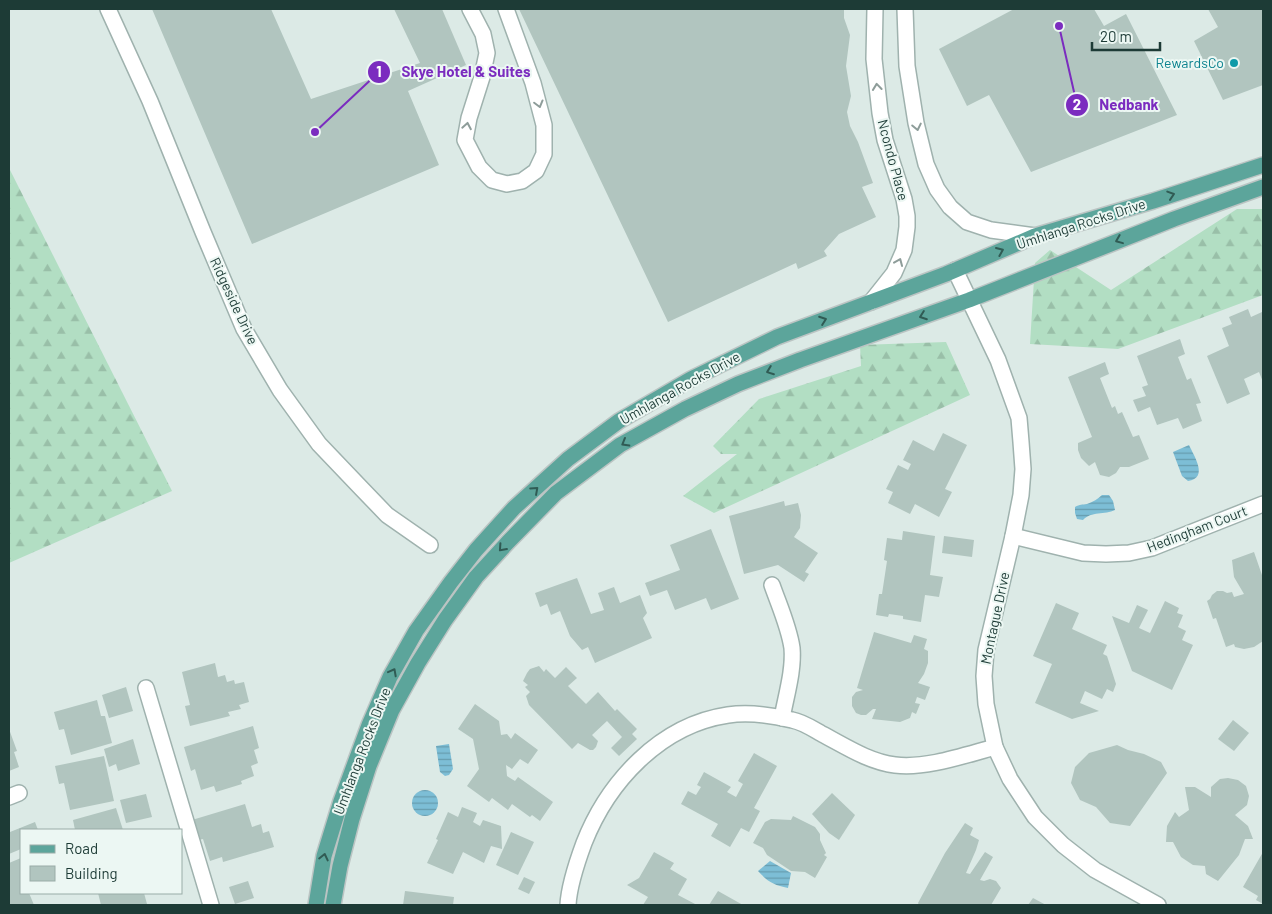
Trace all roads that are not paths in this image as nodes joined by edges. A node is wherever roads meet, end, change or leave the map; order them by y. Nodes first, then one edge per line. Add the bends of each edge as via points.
1 (108, 9) edge
2 (470, 9) edge
3 (506, 9) edge
4 (875, 9) edge
5 (905, 9) edge
6 (1263, 165) edge
7 (1263, 187) edge
8 (1035, 236) junction
9 (955, 270) junction
10 (969, 300) junction
11 (871, 302) junction
12 (1263, 504) edge
13 (1013, 536) junction
14 (430, 545) dead end
15 (772, 585) dead end
16 (146, 688) dead end
17 (782, 718) junction
18 (995, 747) junction
19 (211, 905) edge
20 (316, 905) edge
21 (333, 905) edge
22 (568, 905) edge
23 (1158, 905) edge

1 - 14 street, Ridgeside Drive via 150,101 244,330 280,390 319,444 388,515
3 -> 2 street via 533,83 544,125 544,154 536,171 522,181 507,184 492,180 479,167 465,140 487,53 483,34
11 -> 4 street, Ncondo Place via 894,273 904,250 907,227 904,199 880,113 874,59
5 -> 8 street via 907,66 916,123 926,164 937,189 967,222 991,230
8 -> 6 main road, Umhlanga Rocks Drive
7 -> 10 main road, Umhlanga Rocks Drive
9 -> 8 main road, Umhlanga Rocks Drive
9 - 10 street, Montague Drive
9 - 11 main road, Umhlanga Rocks Drive
10 - 13 street, Montague Drive via 998,360 1019,418 1023,469
10 -> 21 main road, Umhlanga Rocks Drive via 747,380 685,409 620,446 543,505 476,577 445,620 392,710 352,819
20 -> 11 main road, Umhlanga Rocks Drive via 324,856 341,801 390,677 416,631 451,582 514,508 568,459 619,421 691,379 777,337
12 - 13 street, Hedingham Court via 1152,548 1129,553 1083,552
13 - 18 street, Montague Drive via 986,650 986,704
15 - 17 street via 792,648
16 - 19 street
17 - 18 street via 810,727 870,759 896,765 928,764
17 - 22 street via 739,714 712,718 676,732 643,757 617,784 598,812 576,866
18 - 23 street, Montague Drive via 1034,817 1095,870

